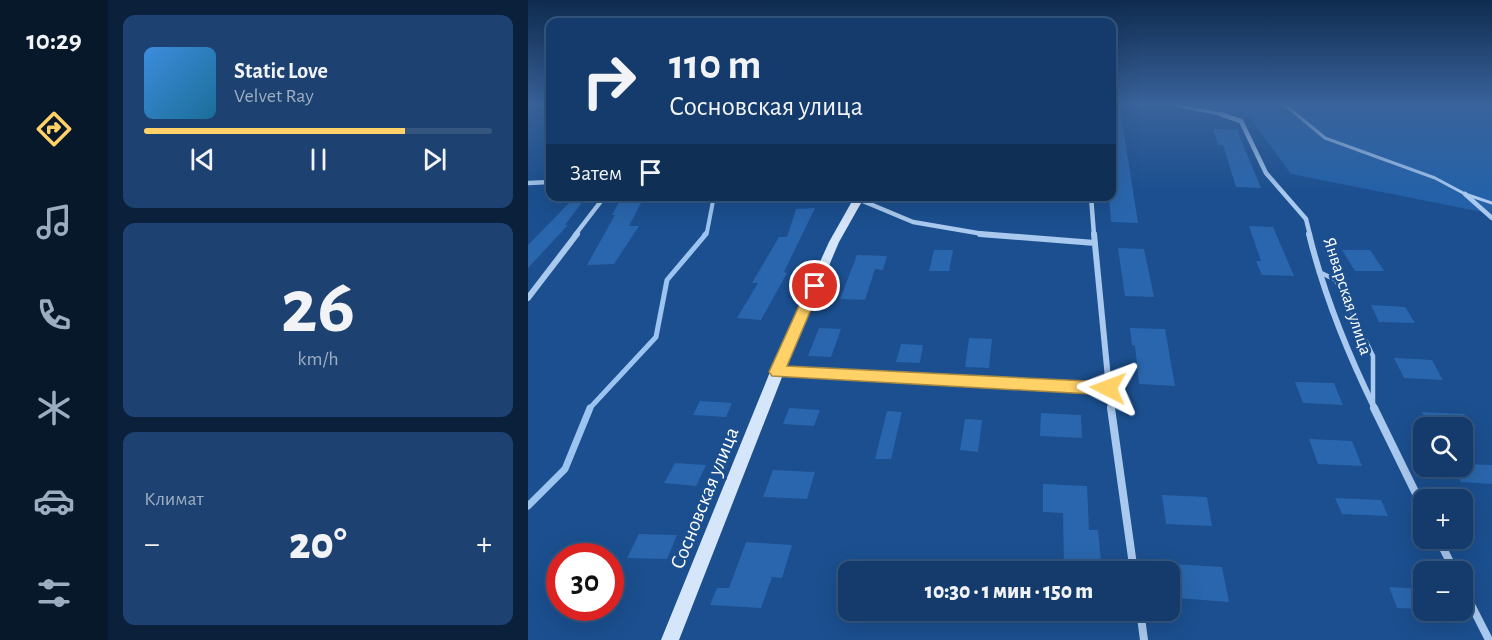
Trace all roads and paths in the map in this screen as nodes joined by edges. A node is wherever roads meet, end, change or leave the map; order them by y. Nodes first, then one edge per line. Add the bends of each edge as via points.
1 (1247, 134) edge
2 (1320, 134) edge
3 (546, 182) edge
4 (528, 183) edge
5 (1465, 194) junction
6 (601, 201) edge
7 (856, 201) edge
8 (865, 201) edge
9 (1091, 201) edge
10 (1492, 203) edge
11 (1492, 218) edge
12 (1095, 243) junction
13 (1318, 271) junction
14 (528, 298) edge
15 (777, 372) junction
16 (1108, 388) junction
17 (1373, 408) junction
18 (1414, 489) edge
19 (1132, 561) edge
20 (1473, 609) edge
21 (1141, 621) edge
22 (670, 640) edge
23 (1144, 640) edge
24 (1489, 640) edge

1 - 13 street, Январская улица via 1266,173 1306,219
2 - 5 lane via 1435,178
3 - 4 street
5 - 10 lane
5 - 11 street
6 - 14 street
7 - 15 main road, Сосновская улица via 834,242
8 - 12 street via 913,222 993,236
9 - 12 street
12 - 16 street
13 - 17 street, Январская улица via 1347,352
13 - 17 lane via 1336,280 1373,356
15 - 16 street
15 - 22 main road, Сосновская улица
16 - 19 street
17 - 18 street, Январская улица
20 - 24 street
21 - 23 street

